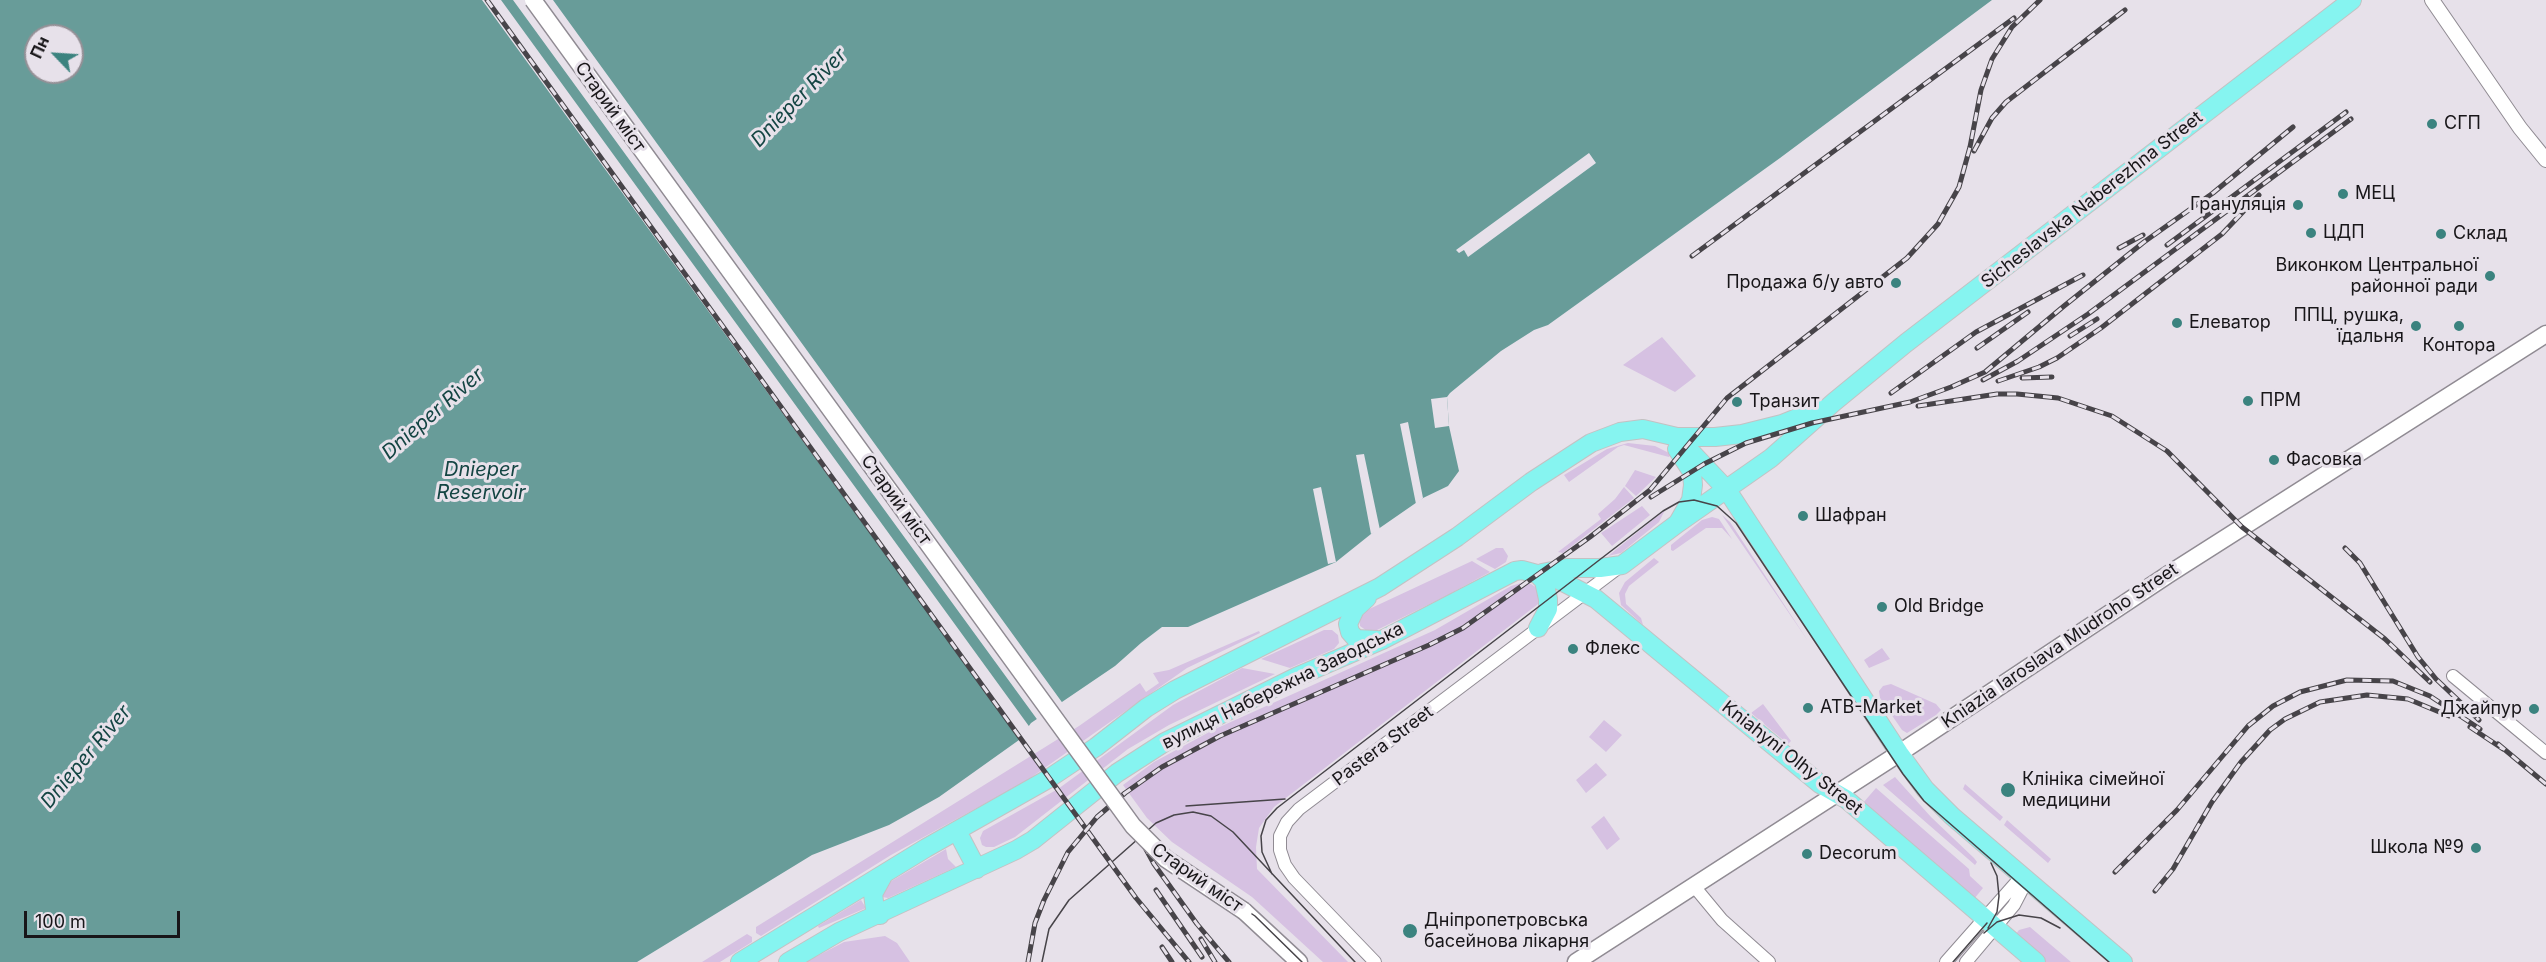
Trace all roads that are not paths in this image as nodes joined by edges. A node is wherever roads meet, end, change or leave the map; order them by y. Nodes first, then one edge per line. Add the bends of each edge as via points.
1 (533, 0) edge
2 (2352, 0) edge
3 (2432, 0) edge
4 (2546, 160) edge
5 (2546, 334) edge
6 (1834, 402) junction
7 (1643, 429) junction
8 (1677, 437) junction
9 (1727, 490) junction
10 (1678, 523) junction
11 (1622, 565) junction
12 (1537, 574) junction
13 (1380, 587) junction
14 (1586, 592) junction
15 (1538, 628) junction
16 (1382, 640) junction
17 (2453, 676) dead end
18 (1899, 753) junction
19 (2546, 753) edge
20 (1835, 793) junction
21 (957, 831) junction
22 (977, 869) junction
23 (885, 873) junction
24 (2025, 878) junction
25 (1694, 885) junction
26 (880, 915) junction
27 (1990, 923) junction
28 (740, 962) edge
29 (788, 962) edge
30 (1299, 962) edge
31 (1375, 962) edge
32 (1576, 962) edge
33 (1769, 962) edge
34 (1947, 962) edge
35 (1966, 962) edge
36 (2036, 962) edge
37 (2123, 962) edge

1 - 30 main road, Старий міст, bridge via 1133,826 1166,859 1244,911
2 - 6 main road, Sicheslavska Naberezhna Street
3 - 4 street
5 - 18 main road, Kniazia Iaroslava Mudroho Street via 2169,574
6 - 8 main road, Sicheslavska Naberezhna Street via 1755,431
6 - 9 main road, Sicheslavska Naberezhna Street via 1771,458
7 - 8 main road, Sicheslavska Naberezhna Street
7 - 10 main road via 1681,453 1692,472 1690,500
7 - 13 main road via 1620,432 1591,443
8 - 9 main road
9 - 10 main road, Sicheslavska Naberezhna Street
9 - 18 main road
10 - 11 main road, Sicheslavska Naberezhna Street
11 - 12 main road
11 - 14 street, Pastera Street
12 - 14 main road, Kniahyni Olhy Street
12 - 15 main road via 1544,581 1548,599 1548,609
12 - 16 main road, вулиця Набережна Заводська via 1515,571
13 - 16 main road via 1355,609 1348,624 1356,639
13 - 21 main road via 1175,690 1048,780
14 - 15 street, Pastera Street
14 - 20 main road, Kniahyni Olhy Street
15 - 31 street, Pastera Street via 1299,809 1283,829 1280,850 1285,865
16 - 22 main road, вулиця Набережна Заводська via 1296,677 1165,742 1117,772 1033,840
17 - 19 street
18 - 20 main road, Kniazia Iaroslava Mudroho Street
18 - 24 main road via 1934,799
20 - 25 main road, Kniazia Iaroslava Mudroho Street
20 - 27 main road, Kniahyni Olhy Street
21 - 22 main road
21 - 23 main road
22 - 26 main road, вулиця Набережна Заводська
23 - 26 main road via 873,894
23 - 28 main road
24 - 27 street via 2014,905
24 - 37 main road
25 - 32 main road, Kniazia Iaroslava Mudroho Street
25 - 33 street via 1722,920
26 - 29 main road, вулиця Набережна Заводська via 839,932
27 - 34 street
27 - 35 street
27 - 36 main road, Kniahyni Olhy Street

